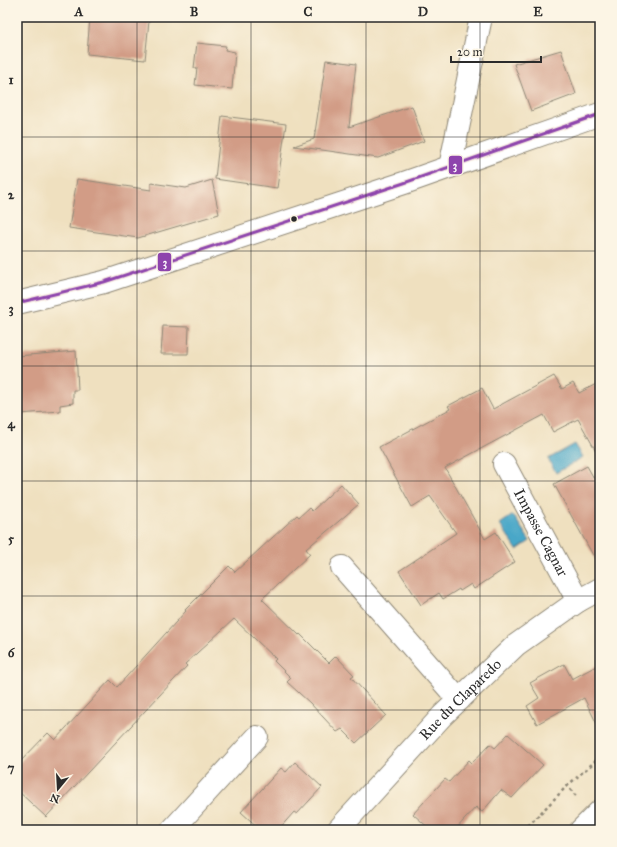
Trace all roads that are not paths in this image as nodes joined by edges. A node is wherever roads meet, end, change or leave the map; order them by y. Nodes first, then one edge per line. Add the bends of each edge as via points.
1 (481, 17) edge
2 (600, 114) edge
3 (450, 167) junction
4 (17, 303) edge
5 (504, 464) dead end
6 (342, 567) dead end
7 (600, 589) edge
8 (578, 600) junction
9 (459, 700) junction
10 (257, 737) dead end
11 (172, 830) edge
12 (338, 830) edge

1 - 3 street
2 - 3 street
3 - 4 street via 104,282
5 - 8 street, Impasse Cagnar
6 - 9 street
7 - 8 street, Rue du Claparedo
8 - 9 street, Rue du Claparedo via 516,645
9 - 12 street, Rue du Claparedo
10 - 11 street

